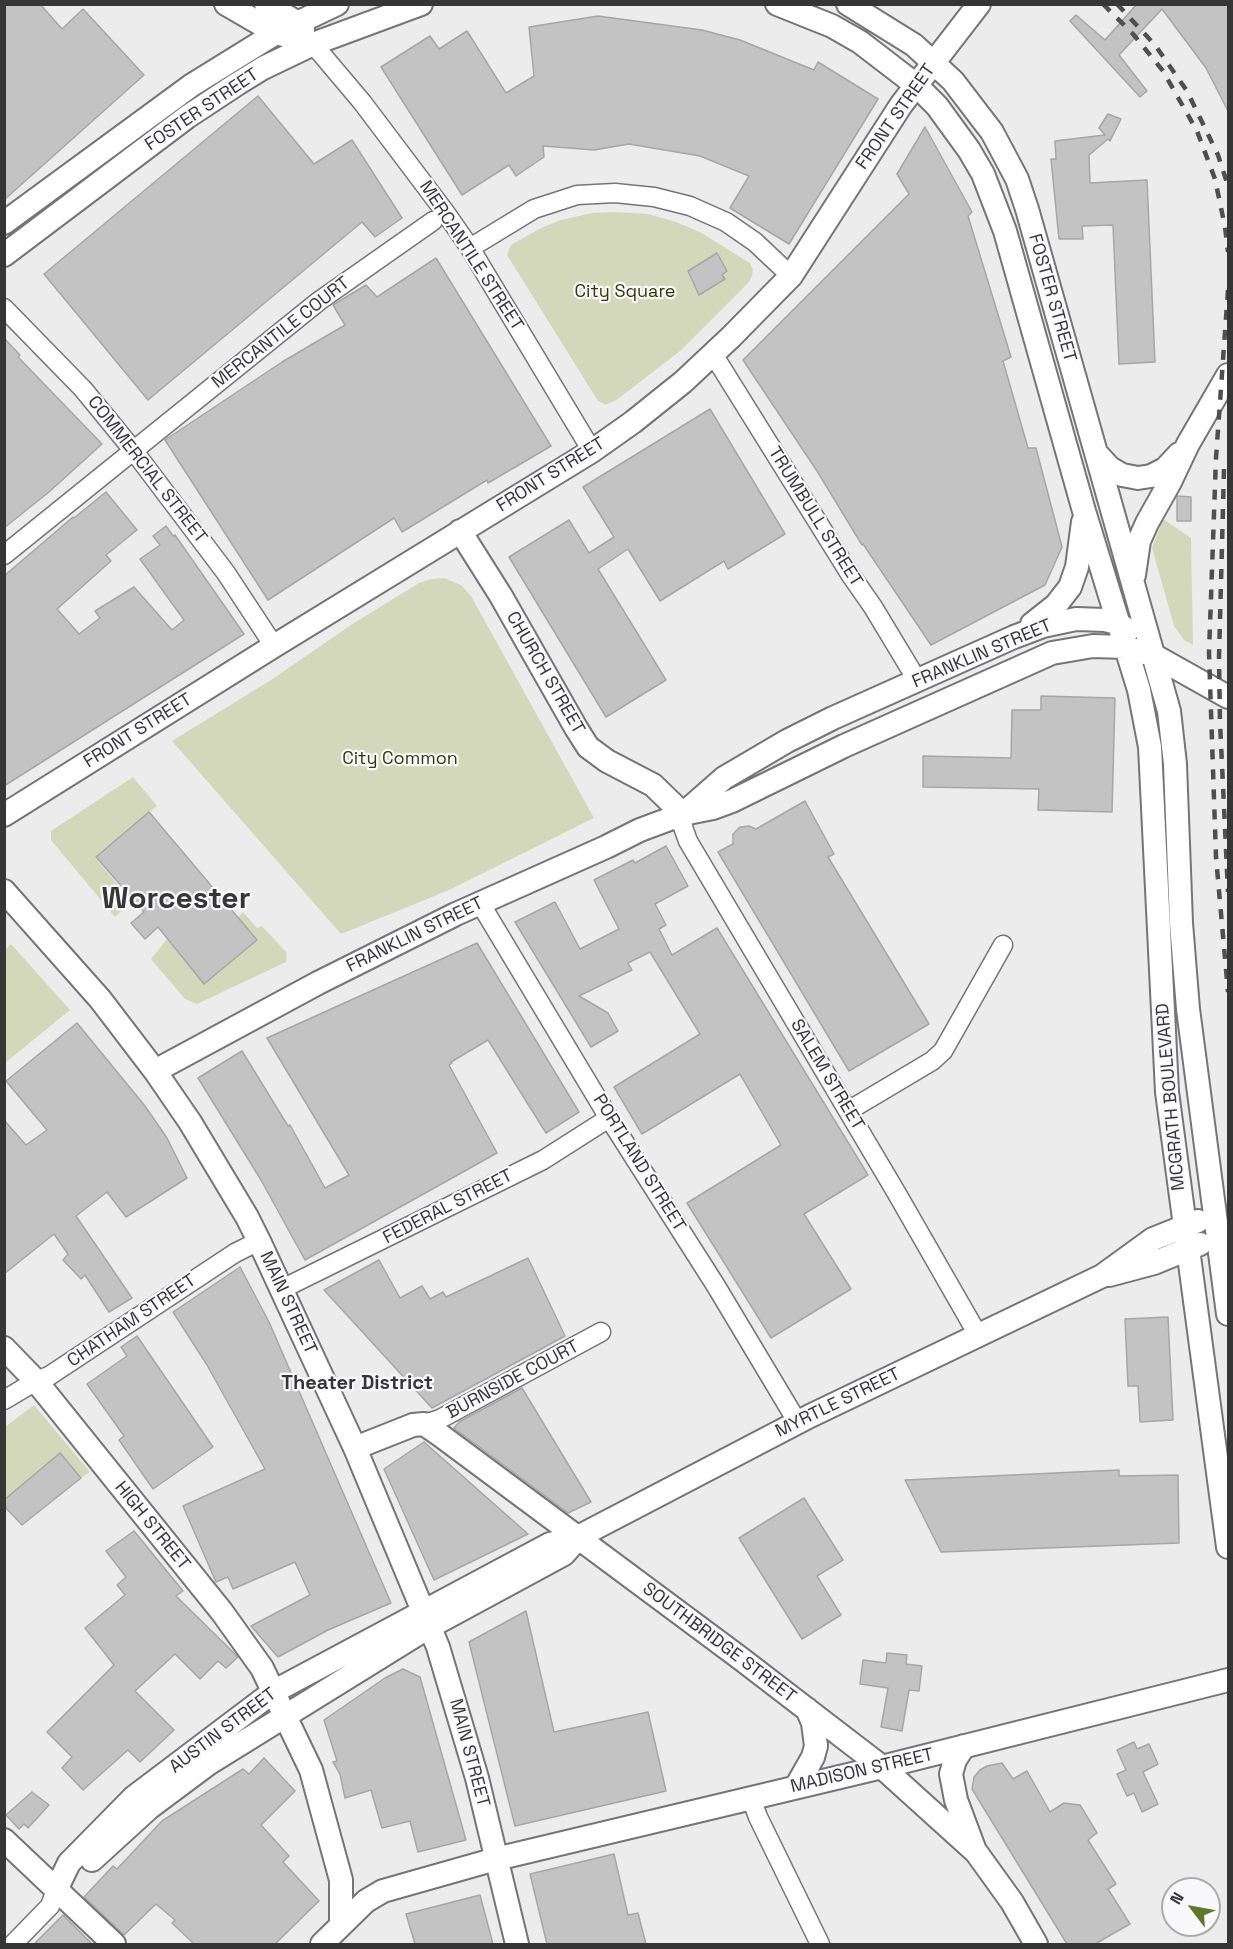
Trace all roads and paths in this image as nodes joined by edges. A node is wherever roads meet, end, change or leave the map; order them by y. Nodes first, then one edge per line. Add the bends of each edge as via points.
1 (226, 4) edge
2 (266, 4) edge
3 (337, 4) edge
4 (421, 4) edge
5 (777, 4) edge
6 (848, 4) edge
7 (979, 4) edge
8 (298, 22) junction
9 (276, 33) junction
10 (313, 44) junction
11 (934, 62) junction
12 (916, 85) junction
13 (433, 221) dead end
14 (4, 223) edge
15 (470, 248) junction
16 (4, 255) edge
17 (792, 276) junction
18 (4, 308) edge
19 (713, 354) junction
20 (1228, 375) edge
21 (1188, 444) junction
22 (133, 450) junction
23 (592, 451) junction
24 (1096, 453) junction
25 (1084, 511) junction
26 (460, 531) junction
27 (4, 555) edge
28 (1133, 586) junction
29 (1117, 623) junction
30 (1014, 637) junction
31 (274, 646) junction
32 (1125, 647) junction
33 (1155, 656) junction
34 (917, 681) junction
35 (1228, 697) edge
36 (683, 813) junction
37 (4, 815) edge
38 (4, 891) edge
39 (480, 903) junction
40 (1003, 945) dead end
41 (155, 1071) junction
42 (848, 1111) junction
43 (609, 1118) junction
44 (1215, 1215) junction
45 (1184, 1226) junction
46 (1218, 1238) junction
47 (259, 1241) junction
48 (1187, 1249) junction
49 (1102, 1276) junction
50 (282, 1289) junction
51 (1228, 1314) edge
52 (601, 1332) dead end
53 (978, 1335) junction
54 (4, 1348) edge
55 (36, 1381) junction
56 (4, 1400) edge
57 (798, 1423) junction
58 (424, 1424) junction
59 (355, 1448) junction
60 (578, 1538) junction
61 (1228, 1547) edge
62 (426, 1620) junction
63 (1228, 1680) edge
64 (273, 1692) junction
65 (807, 1709) junction
66 (285, 1715) junction
67 (964, 1746) junction
68 (882, 1767) junction
69 (796, 1787) junction
70 (751, 1798) junction
71 (4, 1840) edge
72 (976, 1852) junction
73 (496, 1859) junction
74 (56, 1890) junction
75 (342, 1935) edge
76 (13, 1944) edge
77 (114, 1944) edge
78 (322, 1944) edge
79 (517, 1944) edge
80 (820, 1944) edge
81 (1036, 1944) edge

1 - 9 main road
2 - 8 main road
3 - 8 main road, FOSTER STREET
4 - 10 main road, FOSTER STREET
5 - 12 main road, FOSTER STREET via 860,42
6 - 11 main road, FOSTER STREET
7 - 11 main road, FRONT STREET
8 - 9 main road, FOSTER STREET
8 - 10 main road
9 - 10 main road
9 - 14 main road, FOSTER STREET via 161,106
10 - 15 street, MERCANTILE STREET via 362,102
10 - 16 main road, FOSTER STREET via 263,68 187,117
11 - 12 main road, FRONT STREET
11 - 24 main road, FOSTER STREET via 974,106 1017,178
12 - 17 main road, FRONT STREET
12 - 25 main road, FOSTER STREET via 955,129 995,202
13 - 22 street, MERCANTILE COURT via 319,301
15 - 17 street via 534,209 577,195 615,193 690,206 726,222 756,242
15 - 23 street, MERCANTILE STREET
17 - 19 main road, FRONT STREET
18 - 22 street, COMMERCIAL STREET via 84,389
19 - 23 main road, FRONT STREET via 683,382
19 - 34 street, TRUMBULL STREET
20 - 21 main road
21 - 24 main road via 1165,469 1151,477 1122,475
21 - 28 main road via 1138,541
22 - 27 street, MERCANTILE COURT
22 - 31 street, COMMERCIAL STREET via 226,573
23 - 26 main road, FRONT STREET
24 - 28 main road, FOSTER STREET
25 - 29 main road, FOSTER STREET
25 - 30 main road via 1081,548 1070,586 1050,611
26 - 31 main road, FRONT STREET
26 - 36 main road, CHURCH STREET via 588,747 653,785
28 - 33 main road, FOSTER STREET
29 - 30 main road, FRANKLIN STREET via 1094,619 1062,621
29 - 32 main road, MCGRATH BOULEVARD
29 - 33 main road, FRANKLIN STREET
30 - 34 main road, FRANKLIN STREET
31 - 37 main road, FRONT STREET
32 - 33 main road, FRANKLIN STREET
32 - 36 main road, FRANKLIN STREET via 1102,645 1052,653 732,801
32 - 45 main road, MCGRATH BOULEVARD via 1139,690 1150,747 1164,1052
33 - 35 main road
33 - 44 main road, MCGRATH BOULEVARD via 1171,726 1186,998
34 - 36 main road, FRANKLIN STREET via 787,741 724,778
36 - 39 main road, FRANKLIN STREET
36 - 42 street, SALEM STREET via 688,841
38 - 41 main road, MAIN STREET via 100,999
39 - 41 main road, FRANKLIN STREET via 338,973
39 - 43 street, PORTLAND STREET
40 - 42 street via 943,1051
41 - 47 main road, MAIN STREET via 190,1122
42 - 53 street, SALEM STREET
43 - 50 street, FEDERAL STREET via 543,1160
43 - 57 street, PORTLAND STREET
44 - 45 main road, MYRTLE STREET
44 - 46 main road, MCGRATH BOULEVARD
45 - 48 main road, MCGRATH BOULEVARD
45 - 49 main road, MYRTLE STREET via 1147,1242
46 - 48 main road, MYRTLE STREET
46 - 51 main road, MCGRATH BOULEVARD
47 - 50 main road, MAIN STREET
47 - 55 street, CHATHAM STREET
48 - 49 main road, MYRTLE STREET via 1154,1263
48 - 61 main road, MCGRATH BOULEVARD
49 - 53 main road, MYRTLE STREET
50 - 59 main road, MAIN STREET
52 - 58 street, BURNSIDE COURT
53 - 57 main road, MYRTLE STREET
54 - 55 main road, HIGH STREET
55 - 56 street, CHATHAM STREET
55 - 64 main road, HIGH STREET via 222,1612 262,1668
57 - 60 main road, MYRTLE STREET
58 - 59 main road
58 - 60 main road, SOUTHBRIDGE STREET
59 - 62 main road, MAIN STREET
60 - 62 main road, MYRTLE STREET via 564,1554
60 - 65 main road, SOUTHBRIDGE STREET
62 - 64 main road, AUSTIN STREET
62 - 66 main road, AUSTIN STREET
62 - 73 main road, MAIN STREET via 477,1778
63 - 67 main road, MADISON STREET
64 - 66 main road, HIGH STREET
64 - 74 main road, AUSTIN STREET via 134,1797 69,1863
65 - 68 main road, SOUTHBRIDGE STREET
65 - 69 main road via 816,1746
66 - 74 main road, AUSTIN STREET via 173,1789
66 - 75 main road, HIGH STREET via 311,1770 341,1880
67 - 68 main road, MADISON STREET
67 - 72 main road via 951,1774 956,1800
68 - 69 main road, MADISON STREET
68 - 72 main road, SOUTHBRIDGE STREET
69 - 70 main road, MADISON STREET
70 - 73 main road, MADISON STREET
70 - 80 street
71 - 74 main road
72 - 81 main road, SOUTHBRIDGE STREET
73 - 75 main road, MADISON STREET via 383,1891 366,1901
73 - 79 main road, MAIN STREET
74 - 76 street, AUSTIN STREET via 50,1906
74 - 77 main road
75 - 78 main road, MADISON STREET

